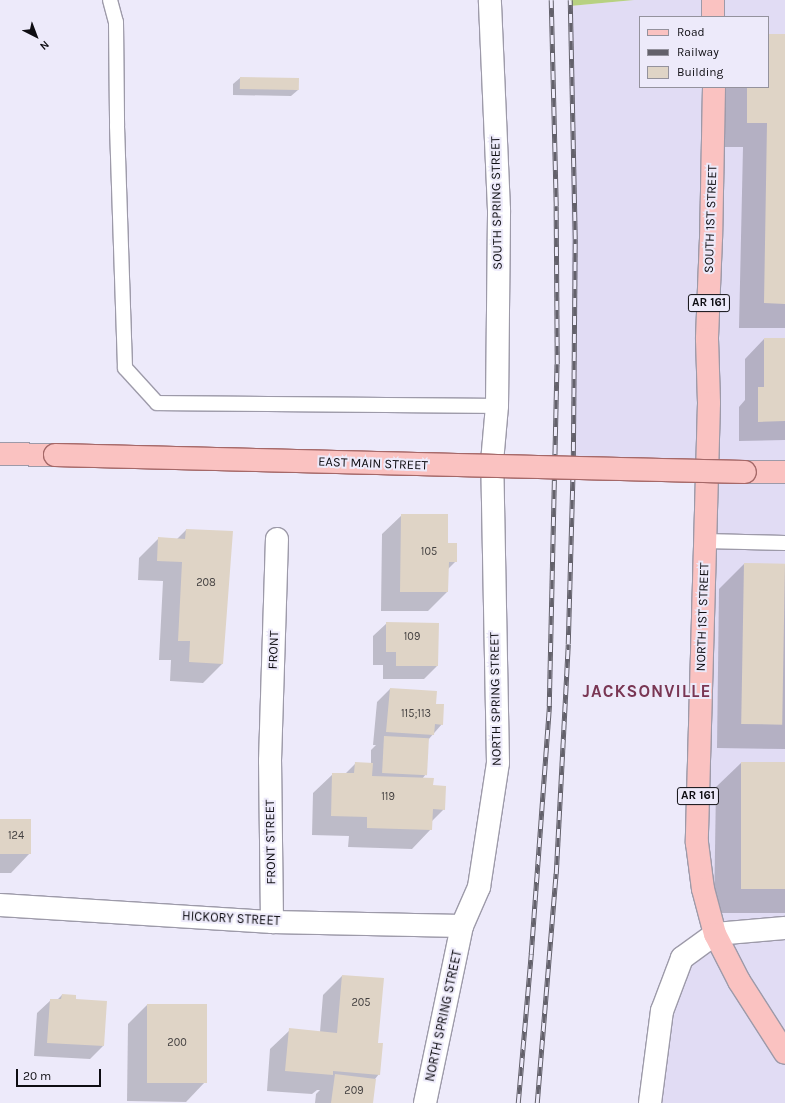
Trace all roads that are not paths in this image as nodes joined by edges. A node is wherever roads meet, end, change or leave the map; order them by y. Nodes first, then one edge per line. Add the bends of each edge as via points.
1 (110, 0) edge
2 (490, 0) edge
3 (713, 0) edge
4 (713, 16) edge
5 (714, 88) edge
6 (497, 406) junction
7 (0, 454) edge
8 (785, 472) edge
9 (706, 518) joint
10 (277, 539) dead end
11 (705, 542) junction
12 (785, 543) edge
13 (270, 761) joint
14 (0, 905) edge
15 (272, 922) junction
16 (462, 926) junction
17 (785, 928) edge
18 (715, 934) junction
19 (785, 1053) edge
20 (426, 1103) edge
21 (650, 1103) edge

1 - 6 lane via 116,22 125,368 157,403
2 - 6 street, SOUTH SPRING STREET via 499,210
3 - 4 main road
5 - 9 main road, SOUTH 1ST STREET / AR 161 via 707,339 709,403
6 - 16 street, NORTH SPRING STREET via 492,462 498,763 479,887
7 - 8 main road, EAST MAIN STREET, bridge
9 - 11 main road, NORTH 1ST STREET / AR 161
10 - 13 street, FRONT
11 - 12 lane
11 - 18 main road, NORTH 1ST STREET / AR 161 via 697,843 703,889
13 - 15 street, FRONT STREET
14 - 15 street, HICKORY STREET
15 - 16 street, HICKORY STREET
16 - 20 street, NORTH SPRING STREET
17 - 18 street
18 - 19 main road, NORTH 1ST STREET / AR 161 via 739,981
18 - 21 street via 682,958 662,1011

